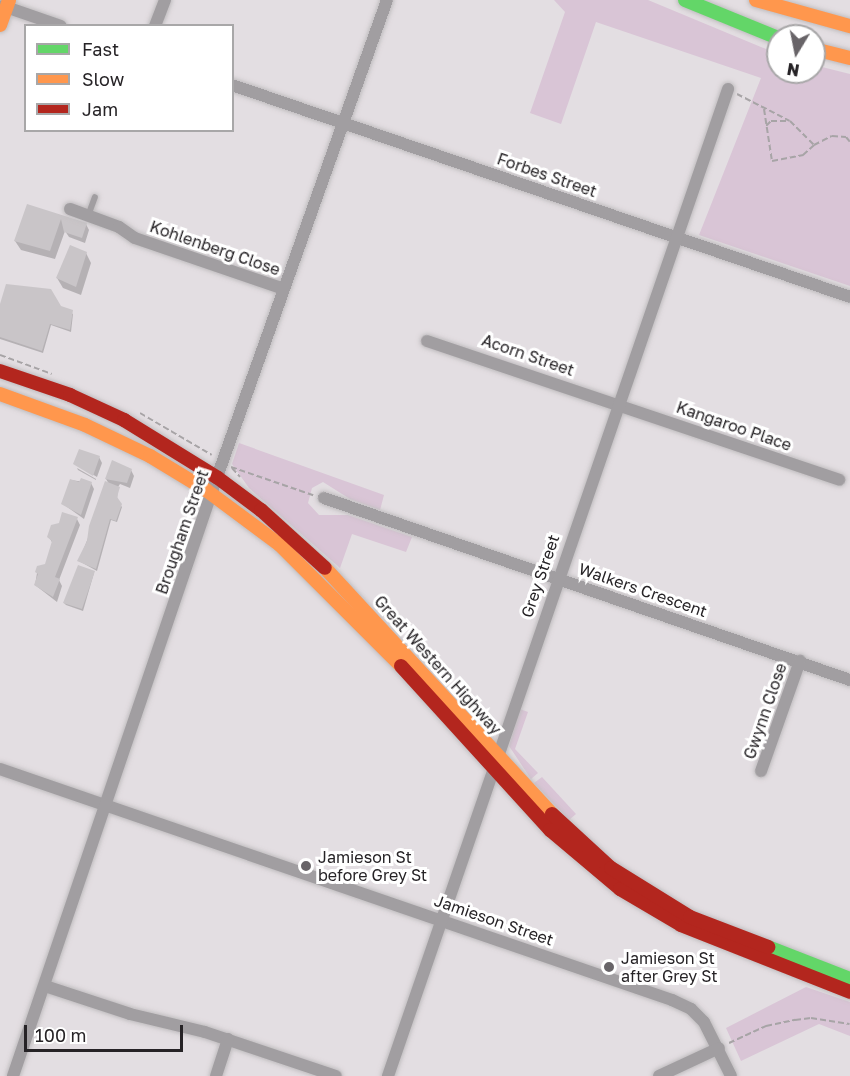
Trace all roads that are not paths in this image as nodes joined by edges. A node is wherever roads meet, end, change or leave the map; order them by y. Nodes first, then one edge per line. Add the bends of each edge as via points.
1 (165, 0) edge
2 (387, 0) edge
3 (685, 0) edge
4 (756, 0) edge
5 (5, 4) edge
6 (56, 24) edge
7 (156, 24) edge
8 (0, 25) edge
9 (850, 26) edge
10 (766, 33) edge
11 (826, 52) edge
12 (850, 58) edge
13 (234, 86) edge
14 (728, 89) road end
15 (341, 123) junction
16 (95, 197) dead end
17 (70, 209) dead end
18 (88, 216) junction
19 (675, 236) junction
20 (284, 289) junction
21 (850, 297) edge
22 (428, 341) dead end
23 (0, 371) edge
24 (0, 394) edge
25 (617, 403) junction
26 (218, 478) junction
27 (839, 480) dead end
28 (211, 494) junction
29 (324, 498) road end
30 (557, 578) junction
31 (800, 661) junction
32 (850, 680) edge
33 (497, 754) junction
34 (492, 768) junction
35 (0, 769) edge
36 (761, 771) dead end
37 (107, 805) junction
38 (441, 920) junction
39 (850, 980) edge
40 (45, 986) junction
41 (850, 992) edge
42 (228, 1039) junction
43 (719, 1048) junction
44 (13, 1076) edge
45 (216, 1076) edge
46 (336, 1076) edge
47 (388, 1076) edge
48 (659, 1076) edge
49 (731, 1076) edge

1 - 7 street
2 - 15 street, Brougham Street
3 - 10 main road
4 - 9 main road
5 - 6 street
5 - 8 main road
11 - 12 main road
13 - 15 street, Forbes Street
14 - 19 street, Grey Street
15 - 19 street, Forbes Street
15 - 20 street, Brougham Street
16 - 18 lane
17 - 18 street, Kohlenberg Close
18 - 20 street, Kohlenberg Close via 119,227 135,238
19 - 21 street, Forbes Street
19 - 25 street, Grey Street
20 - 26 street, Brougham Street
22 - 25 street, Acorn Street
23 - 26 main road, Great Western Highway via 117,417
24 - 28 main road, Great Western Highway via 119,440
25 - 27 street, Kangaroo Place
25 - 30 street, Grey Street
26 - 28 street, Brougham Street
26 - 33 main road, Great Western Highway via 315,557
28 - 34 main road, Great Western Highway via 321,582
28 - 37 street, Brougham Street
29 - 30 street, Walkers Crescent
30 - 31 street, Walkers Crescent
30 - 33 street, Grey Street
31 - 32 street, Walkers Crescent
31 - 36 street, Gwynn Close
33 - 34 street, Grey Street
33 - 39 main road, Great Western Highway via 569,832 648,893 728,933
34 - 38 street, Grey Street
34 - 41 main road, Great Western Highway via 573,851 646,906 724,944
35 - 37 street, Jamieson Street
37 - 38 street, Jamieson Street
37 - 40 street, Brougham Street
38 - 43 street, Jamieson Street via 682,1004 704,1022
38 - 47 street, Grey Street
40 - 42 street via 130,1014
40 - 44 street, Brougham Street
42 - 45 street
42 - 46 street
43 - 48 street
43 - 49 street, Jamieson Street

